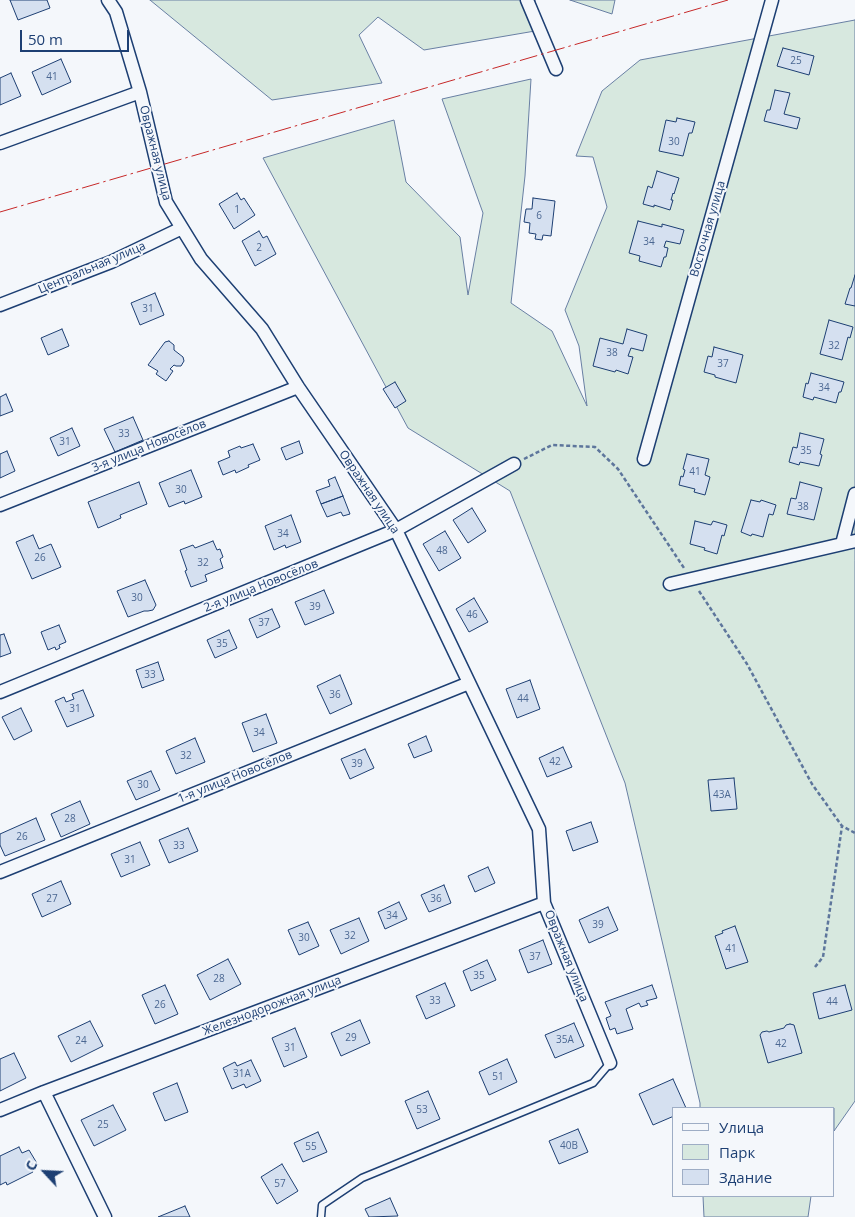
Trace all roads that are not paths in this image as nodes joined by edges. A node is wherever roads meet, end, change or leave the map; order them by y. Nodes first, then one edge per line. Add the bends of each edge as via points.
1 (108, 0) edge
2 (527, 0) edge
3 (772, 0) edge
4 (556, 69) dead end
5 (140, 92) junction
6 (0, 143) edge
7 (182, 228) junction
8 (0, 305) edge
9 (298, 387) junction
10 (644, 459) dead end
11 (514, 464) road end
12 (855, 494) edge
13 (0, 505) edge
14 (396, 530) junction
15 (855, 541) edge
16 (842, 544) junction
17 (670, 584) dead end
18 (469, 683) junction
19 (0, 692) edge
20 (0, 872) edge
21 (544, 903) junction
22 (610, 1063) joint
23 (44, 1092) junction
24 (0, 1110) edge
25 (105, 1217) edge
26 (321, 1217) edge

1 - 5 street, Овражная улица via 116,12
2 - 4 street
3 - 10 street, Восточная улица
5 - 6 street
5 - 7 street, Овражная улица via 166,202
7 - 8 street, Центральная улица via 111,262
7 - 9 street, Овражная улица via 201,258 262,329
9 - 13 street, 3-я улица Новосёлов
9 - 14 street, Овражная улица
11 - 14 street, 2-я улица Новосёлов
12 - 16 street
14 - 18 street, Овражная улица
14 - 19 street, 2-я улица Новосёлов
15 - 16 street
16 - 17 street
18 - 20 street, 1-я улица Новосёлов
18 - 21 street, Овражная улица via 539,830
21 - 22 street, Овражная улица
21 - 23 street, Железнодорожная улица
22 - 26 lane via 593,1083 362,1178 322,1206
23 - 24 street, Железнодорожная улица
23 - 25 street

